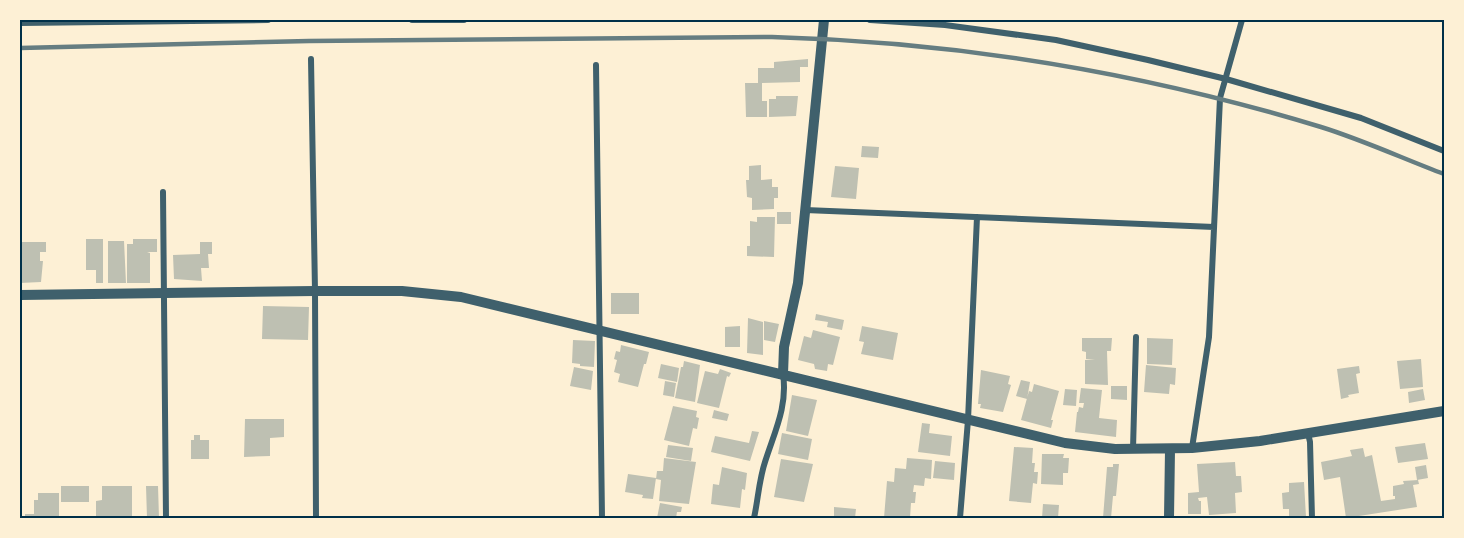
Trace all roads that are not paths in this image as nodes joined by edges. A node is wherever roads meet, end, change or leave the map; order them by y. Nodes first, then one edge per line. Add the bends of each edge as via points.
1 (161, 20) edge
2 (268, 20) edge
3 (412, 20) edge
4 (464, 20) edge
5 (824, 20) edge
6 (870, 20) edge
7 (1242, 20) edge
8 (945, 22) edge
9 (20, 24) edge
10 (311, 59) dead end
11 (596, 65) dead end
12 (1226, 79) junction
13 (1444, 151) edge
14 (163, 192) dead end
15 (806, 210) junction
16 (977, 217) junction
17 (1214, 227) junction
18 (315, 291) junction
19 (163, 293) junction
20 (20, 294) edge
21 (599, 329) junction
22 (1136, 337) dead end
23 (783, 374) junction
24 (1444, 411) edge
25 (968, 420) junction
26 (1308, 433) junction
27 (1192, 448) junction
28 (1133, 449) junction
29 (1170, 450) junction
30 (166, 519) edge
31 (315, 519) edge
32 (602, 519) edge
33 (754, 519) edge
34 (960, 519) edge
35 (1169, 519) edge
36 (1312, 519) edge

1 - 2 street
1 - 9 street
3 - 4 street
5 - 15 street
6 - 8 street
7 - 12 street
8 - 12 street via 1056,40
10 - 18 street
11 - 21 street
12 - 13 street via 1361,118
12 - 17 street via 1220,98
14 - 19 street
15 - 16 street
15 - 23 street
16 - 17 street
16 - 25 street
17 - 27 street via 1209,337
18 - 19 street
18 - 21 street via 402,291 461,297
18 - 31 street
19 - 20 street
19 - 30 street
21 - 23 street
21 - 32 street
22 - 28 street
23 - 25 street
23 - 33 street via 780,418 764,464
24 - 26 street
25 - 28 street via 1065,443
25 - 34 street
26 - 27 street
26 - 36 street
27 - 29 street
28 - 29 street
29 - 35 street

